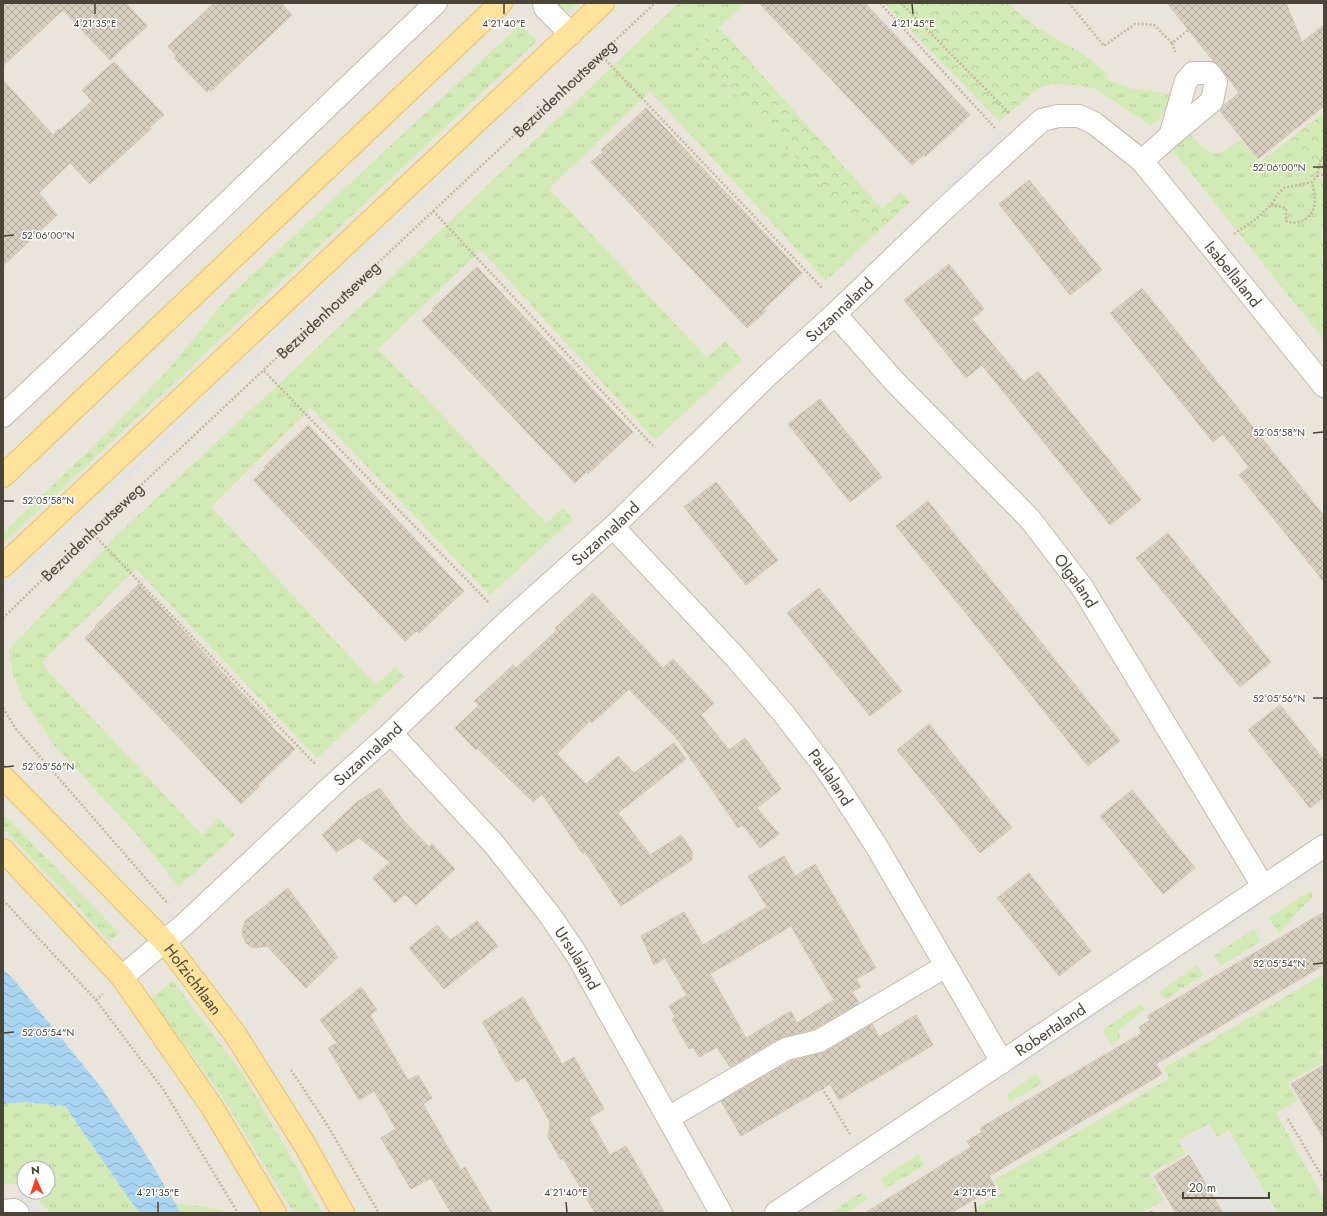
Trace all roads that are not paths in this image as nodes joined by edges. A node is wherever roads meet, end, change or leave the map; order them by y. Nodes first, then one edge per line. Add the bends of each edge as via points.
1 (436, 3) edge
2 (501, 3) edge
3 (544, 3) edge
4 (604, 3) edge
5 (571, 34) junction
6 (1094, 123) joint
7 (1170, 136) dead end
8 (1142, 161) junction
9 (838, 311) junction
10 (1324, 386) edge
11 (3, 416) edge
12 (3, 476) edge
13 (613, 527) junction
14 (3, 566) edge
15 (391, 733) junction
16 (3, 777) edge
17 (1324, 846) edge
18 (3, 850) edge
19 (1263, 886) junction
20 (165, 942) junction
21 (946, 966) junction
22 (122, 977) junction
23 (1002, 1062) junction
24 (668, 1118) junction
25 (3, 1211) edge
26 (18, 1213) edge
27 (276, 1213) edge
28 (343, 1213) edge
29 (721, 1213) edge
30 (776, 1213) edge

1 - 11 street
2 - 12 main road
3 - 5 street via 545,8
4 - 5 main road
5 - 14 main road
6 - 8 street, Isabellaland
6 - 9 street, Suzannaland via 1079,116 1058,116 1042,120
7 - 8 street
8 - 10 street, Isabellaland
9 - 13 street, Suzannaland via 769,374
9 - 19 street, Olgaland via 901,387 1030,519 1082,587
13 - 15 street, Suzannaland via 508,621
13 - 21 street, Paulaland via 736,658 784,714 829,773 878,847
15 - 20 street, Suzannaland
15 - 24 street, Ursulaland via 492,843 549,914 577,955
16 - 20 main road, Hofzichtlaan
17 - 19 street, Robertaland
18 - 22 main road
19 - 23 street, Robertaland
20 - 22 street, Suzannaland
20 - 28 main road, Hofzichtlaan via 235,1034 305,1146
21 - 23 street, Paulaland
21 - 24 street via 819,1041 786,1049
22 - 27 main road via 212,1107
23 - 30 street, Robertaland
24 - 29 street, Ursulaland
25 - 26 street via 14,1210

